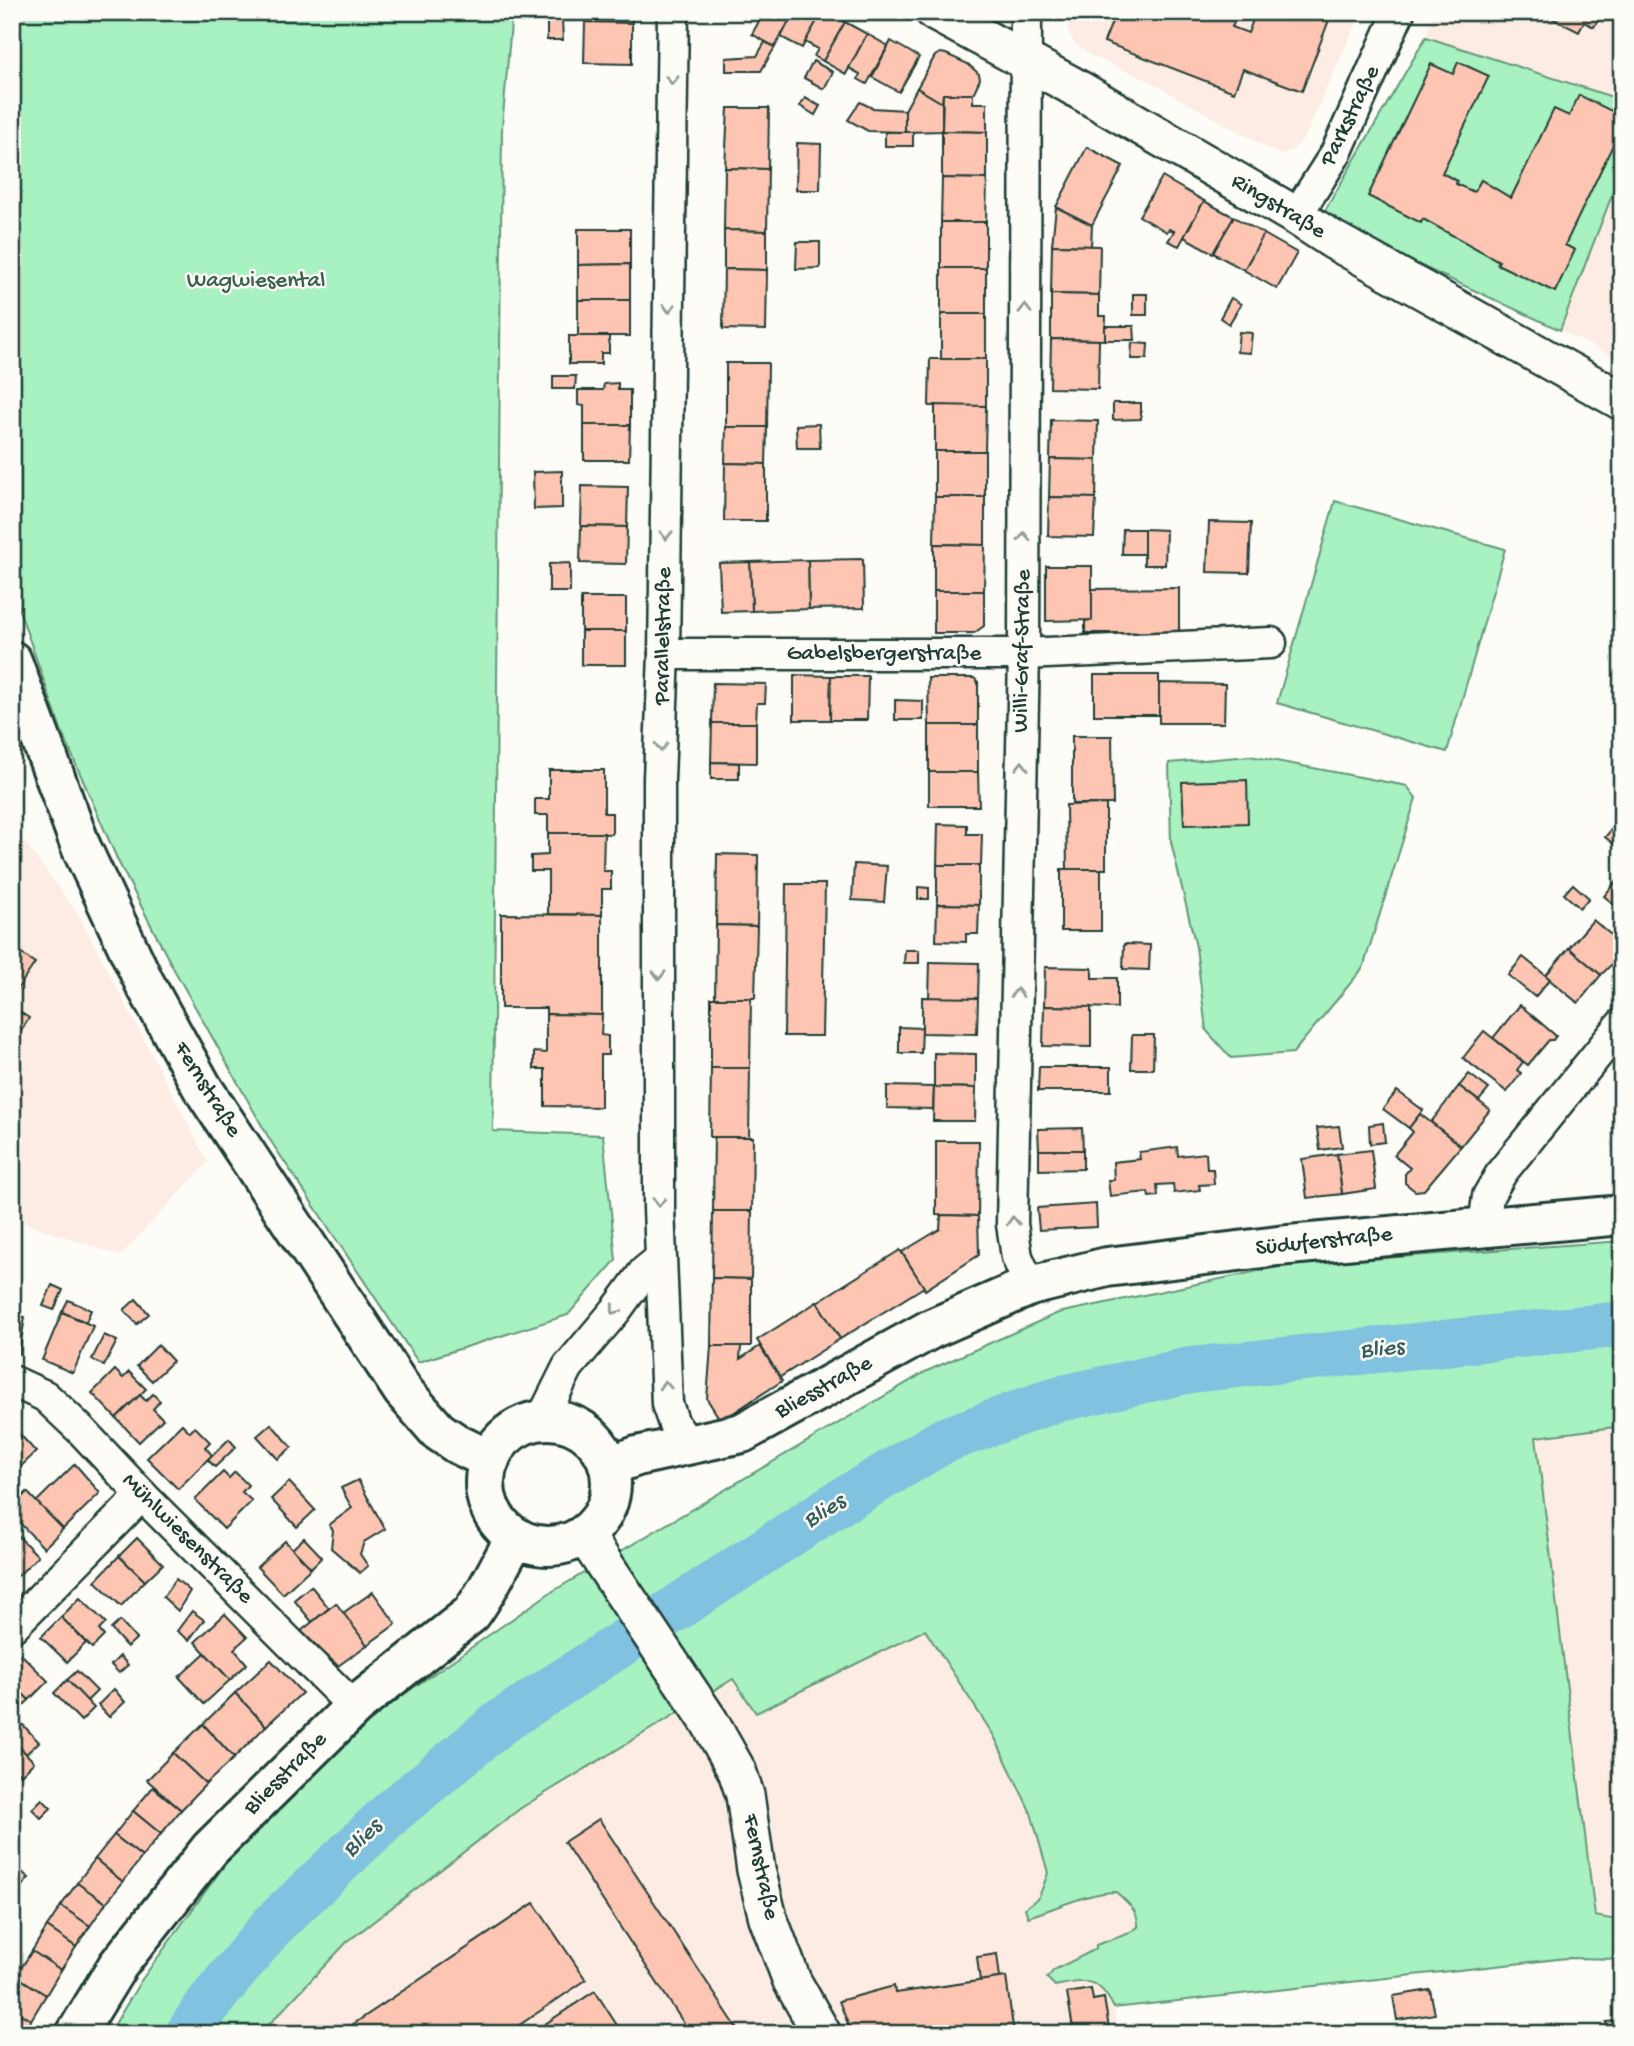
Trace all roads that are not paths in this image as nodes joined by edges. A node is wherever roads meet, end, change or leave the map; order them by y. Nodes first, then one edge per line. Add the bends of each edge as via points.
1 (673, 12) edge
2 (935, 12) edge
3 (1026, 12) edge
4 (1399, 12) edge
5 (1026, 61) junction
6 (1296, 216) junction
7 (1622, 401) edge
8 (1270, 643) dead end
9 (664, 654) junction
10 (1024, 654) junction
11 (12, 661) edge
12 (1622, 1024) edge
13 (1622, 1215) edge
14 (1484, 1227) junction
15 (660, 1259) junction
16 (1030, 1286) junction
17 (12, 1381) edge
18 (541, 1420) junction
19 (690, 1446) junction
20 (490, 1460) junction
21 (609, 1466) junction
22 (142, 1494) junction
23 (584, 1534) junction
24 (516, 1537) junction
25 (12, 1627) edge
26 (354, 1707) junction
27 (76, 2034) edge
28 (822, 2034) edge

1 -> 9 street, Parallelstraße
2 - 5 street, Ringstraße
3 - 5 street, Willi-Graf-Straße
4 - 6 street, Parkstraße via 1336,153
5 - 6 street, Ringstraße
10 -> 5 street, Willi-Graf-Straße
6 - 7 street, Ringstraße
8 - 10 street, Gabelsbergerstraße
9 - 10 street, Gabelsbergerstraße
9 -> 15 street, Parallelstraße via 659,793
16 -> 10 street, Willi-Graf-Straße via 1017,1257 1012,1224
11 - 20 main road, Fernstraße via 81,847 144,982 202,1087 403,1391 438,1431
12 - 14 street via 1502,1172 1488,1196
13 - 14 main road, Süduferstraße
14 - 16 main road, Süduferstraße via 1107,1267
15 -> 18 street via 644,1272 568,1367
19 -> 15 street, Parallelstraße via 667,1404
16 - 19 main road, Bliesstraße via 931,1329 741,1433
17 - 22 street, Mühlwiesenstraße via 44,1396
18 - 20 main road via 505,1438
18 - 21 main road via 584,1431
19 - 21 main road, Bliesstraße
20 - 24 main road via 486,1494 493,1513
21 - 23 main road via 607,1506 597,1524
22 - 25 street
22 - 26 street, Mühlwiesenstraße
23 - 24 main road via 562,1545 542,1546
23 - 28 street, Fernstraße via 737,1771 768,1918 792,1981
24 - 26 main road, Bliesstraße via 471,1614
26 - 27 main road, Bliesstraße via 210,1849 118,1965

